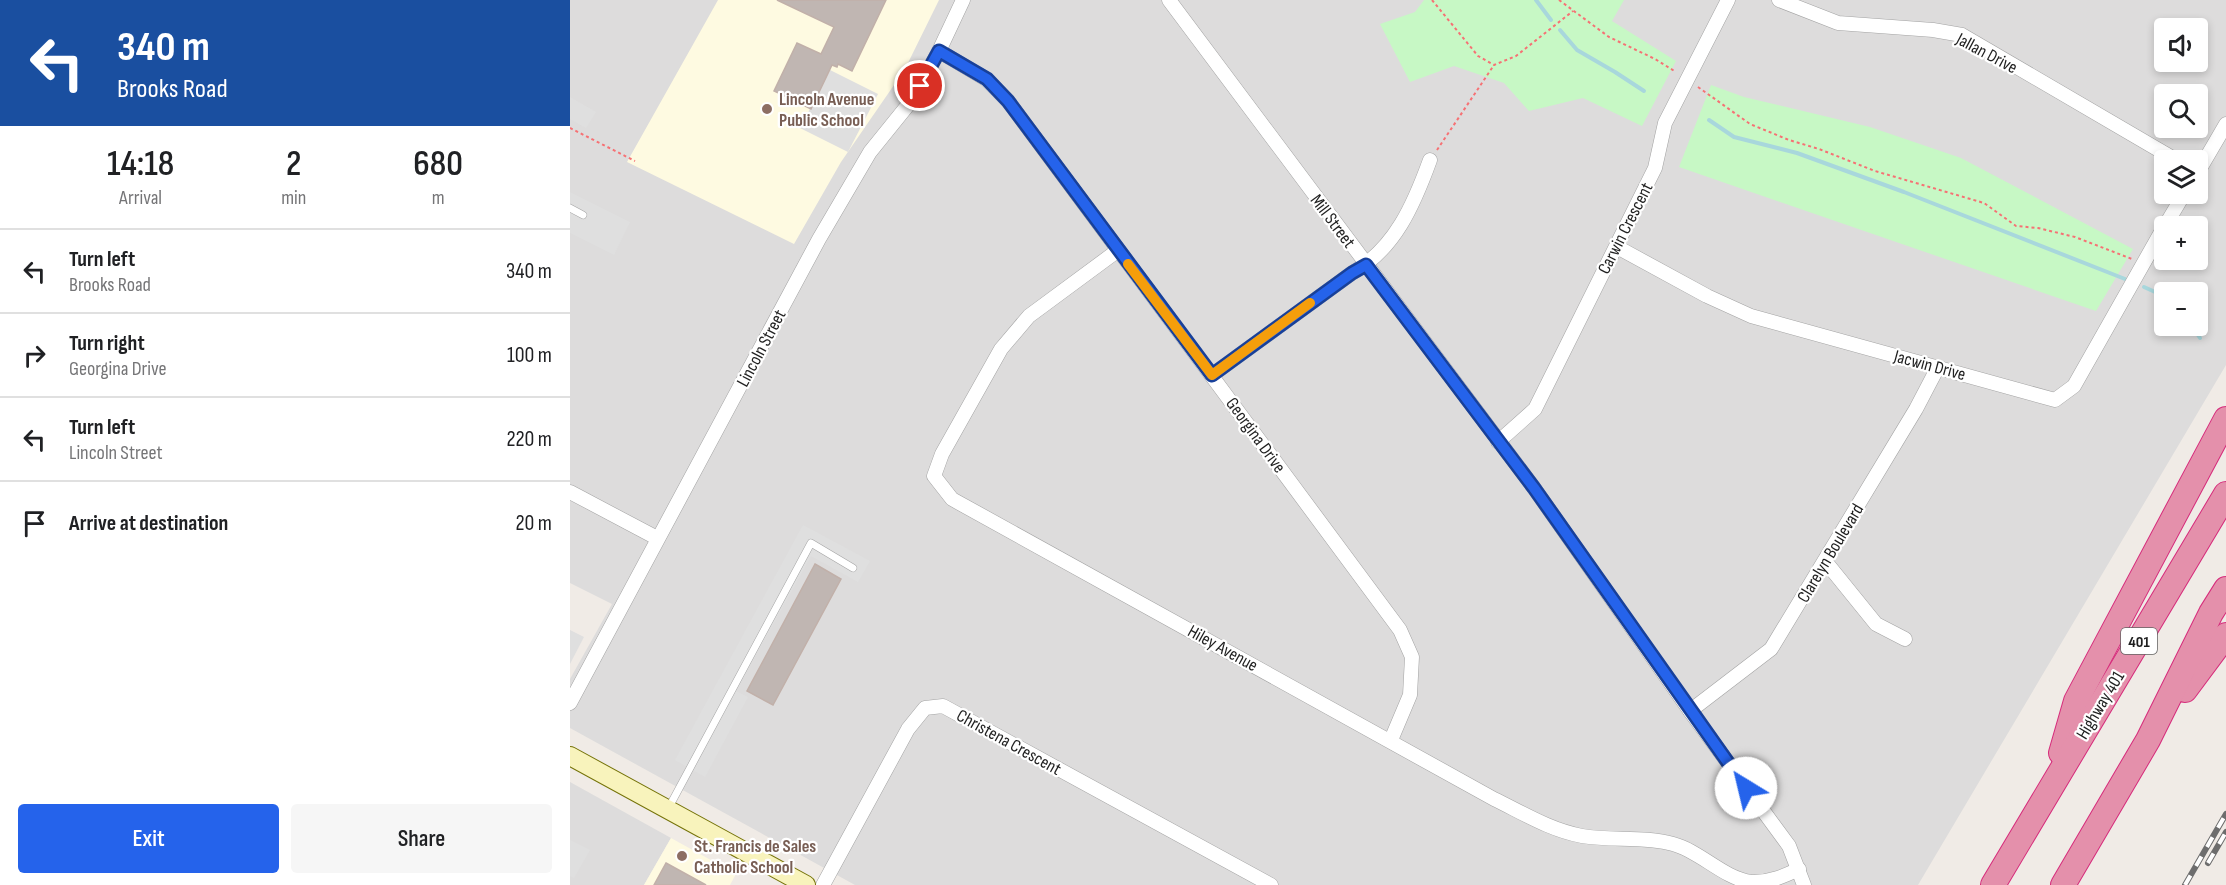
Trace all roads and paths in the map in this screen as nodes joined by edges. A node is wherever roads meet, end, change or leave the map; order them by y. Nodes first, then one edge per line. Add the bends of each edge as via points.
1 (963, 0) edge
2 (1169, 0) edge
3 (1432, 0) edge
4 (1559, 0) edge
5 (1728, 0) edge
6 (1779, 0) edge
7 (1573, 11) junction
8 (939, 51) junction
9 (1494, 65) junction
10 (1687, 78) junction
11 (2226, 124) edge
12 (570, 128) edge
13 (2159, 150) edge
14 (2208, 155) edge
15 (1430, 160) joint
16 (635, 161) dead end
17 (570, 208) edge
18 (583, 215) dead end
19 (2154, 245) edge
20 (1617, 247) junction
21 (1117, 251) junction
22 (2143, 263) junction
23 (1366, 265) junction
24 (1938, 367) junction
25 (1212, 375) junction
26 (2226, 419) edge
27 (1498, 442) junction
28 (570, 492) edge
29 (2226, 494) edge
30 (657, 538) junction
31 (1825, 561) junction
32 (853, 568) dead end
33 (2226, 589) edge
34 (2226, 635) edge
35 (1905, 639) dead end
36 (570, 703) edge
37 (1690, 711) junction
38 (1391, 740) junction
39 (2148, 740) junction
40 (570, 756) edge
41 (2051, 788) junction
42 (668, 809) junction
43 (1799, 869) junction
44 (797, 883) edge
45 (824, 885) edge
46 (1271, 885) edge
47 (1804, 885) edge
48 (1993, 885) edge
49 (2063, 885) edge

1 - 8 street, Lincoln Street
2 - 23 street, Mill Street
3 - 9 path via 1478,56
4 - 7 path
5 - 10 street, Carwin Crescent
6 - 13 street, Jallan Drive via 1838,23 1962,35
7 - 9 path via 1516,56
7 - 10 path via 1609,37
8 - 21 street, Georgina Drive via 987,79 1008,101
8 - 30 street, Lincoln Street via 912,100 870,152
9 - 15 path
10 - 20 street, Carwin Crescent via 1665,123 1655,168
10 - 22 path via 1750,124 1789,140 1875,171 1984,203 2016,226 2075,237
11 - 14 street
12 - 16 path
15 - 23 street via 1402,224 1386,247
17 - 18 lane
19 - 22 street, Jacwin Drive
20 - 24 street, Jacwin Drive via 1751,316
20 - 27 street, Carwin Crescent via 1534,409
21 - 25 street, Georgina Drive
21 - 38 street, Hiley Avenue via 1029,316 1001,349 942,454 934,476 952,499
22 - 24 street, Jacwin Drive via 2074,386 2055,400
23 - 25 street
23 - 27 street, Mill Street
24 - 31 street, Clarelyn Boulevard
25 - 38 street, Georgina Drive via 1400,630 1412,657 1410,695
26 - 41 highway via 2076,701
27 - 37 street, Mill Street
28 - 30 street
29 - 41 highway, Highway 401 / 401
30 - 36 street, Lincoln Street
31 - 35 street via 1876,624
31 - 37 street, Clarelyn Boulevard via 1771,649
32 - 42 lane via 811,543
33 - 39 highway
34 - 39 highway
37 - 43 street, Mill Street via 1789,846
38 - 43 street, Hiley Avenue via 1558,830 1675,844 1750,882 1773,881
39 - 49 highway
40 - 42 main road
41 - 48 highway, Highway 401 / 401
42 - 44 main road
43 - 47 street, Mill Street
45 - 46 street, Christena Crescent via 908,729 925,708 943,706

